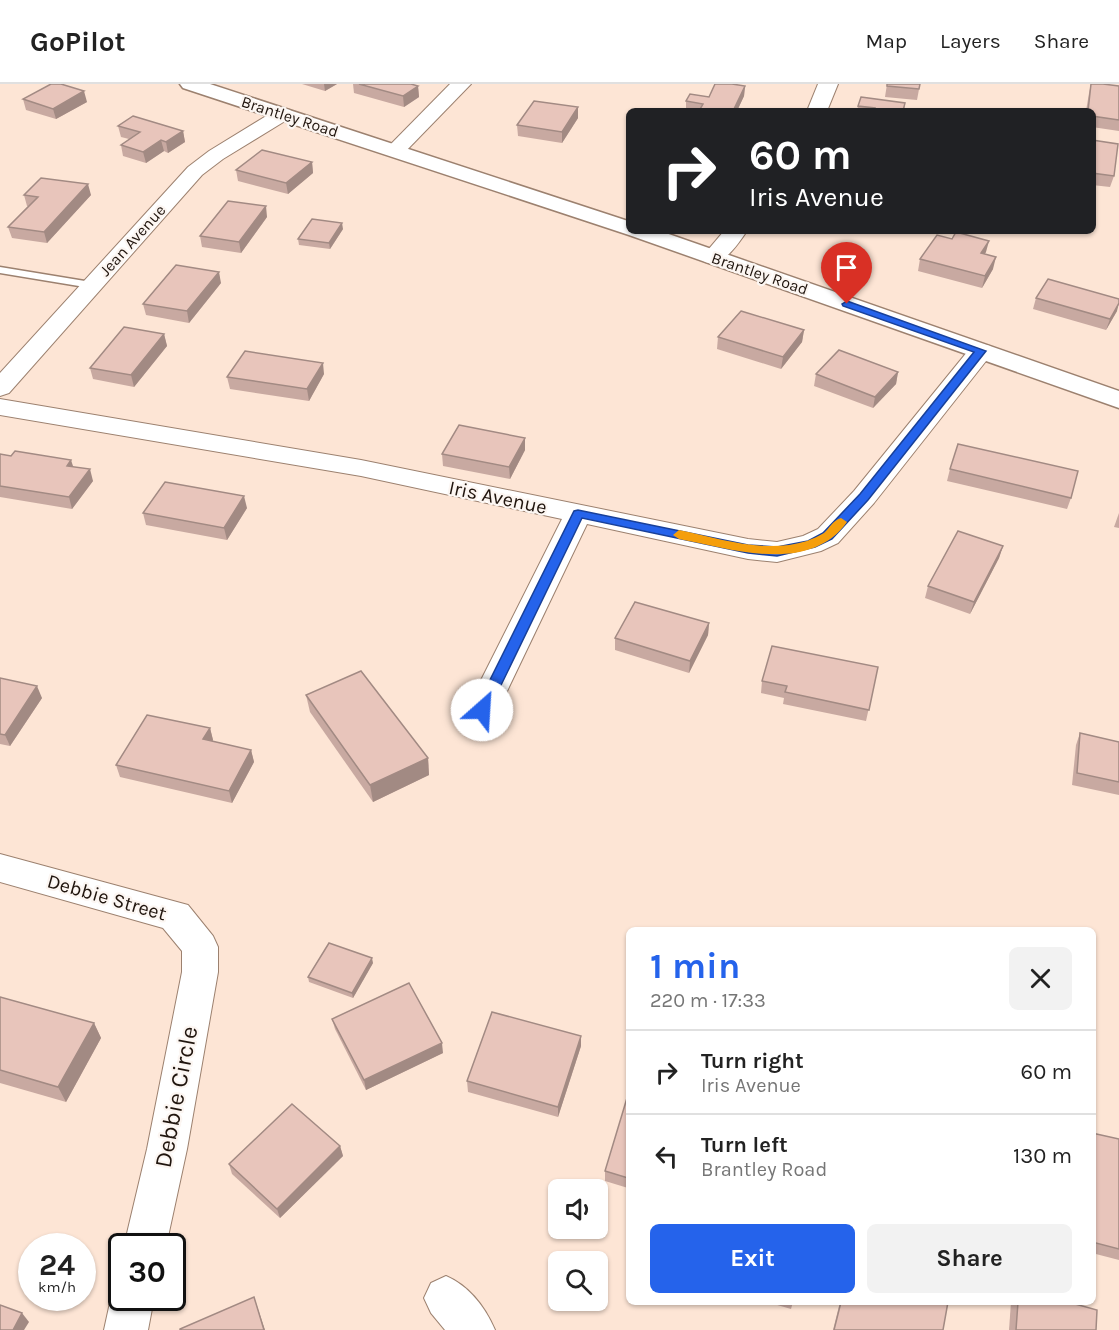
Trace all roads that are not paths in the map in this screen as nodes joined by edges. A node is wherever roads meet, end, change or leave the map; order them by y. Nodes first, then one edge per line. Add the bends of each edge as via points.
1 (190, 84) edge
2 (461, 84) edge
3 (828, 84) edge
4 (818, 108) edge
5 (283, 114) junction
6 (396, 150) junction
7 (626, 227) edge
8 (647, 234) edge
9 (733, 234) edge
10 (713, 257) junction
11 (0, 270) edge
12 (91, 285) junction
13 (981, 351) junction
14 (0, 388) edge
15 (1119, 400) edge
16 (0, 407) edge
17 (578, 514) junction
18 (482, 710) dead end
19 (0, 868) edge
20 (200, 947) joint
21 (148, 1233) edge
22 (446, 1298) dead end
23 (130, 1311) edge
24 (126, 1330) edge
25 (473, 1330) edge

1 - 5 street, Brantley Road
2 - 6 street
3 - 4 street
5 - 6 street, Brantley Road
5 - 12 street, Jean Avenue via 195,171
6 - 7 street, Brantley Road
8 - 10 street, Brantley Road
9 - 10 street
10 - 13 street, Brantley Road
11 - 12 lane
12 - 14 street, Jean Avenue
13 - 15 street, Brantley Road
13 - 17 street, Iris Avenue via 864,497 828,536 811,544 777,552 748,549
16 - 17 street, Iris Avenue via 361,468
17 - 18 street
19 - 20 street, Debbie Street via 175,916
20 - 21 street, Debbie Circle via 200,972
22 - 25 street
23 - 24 street

